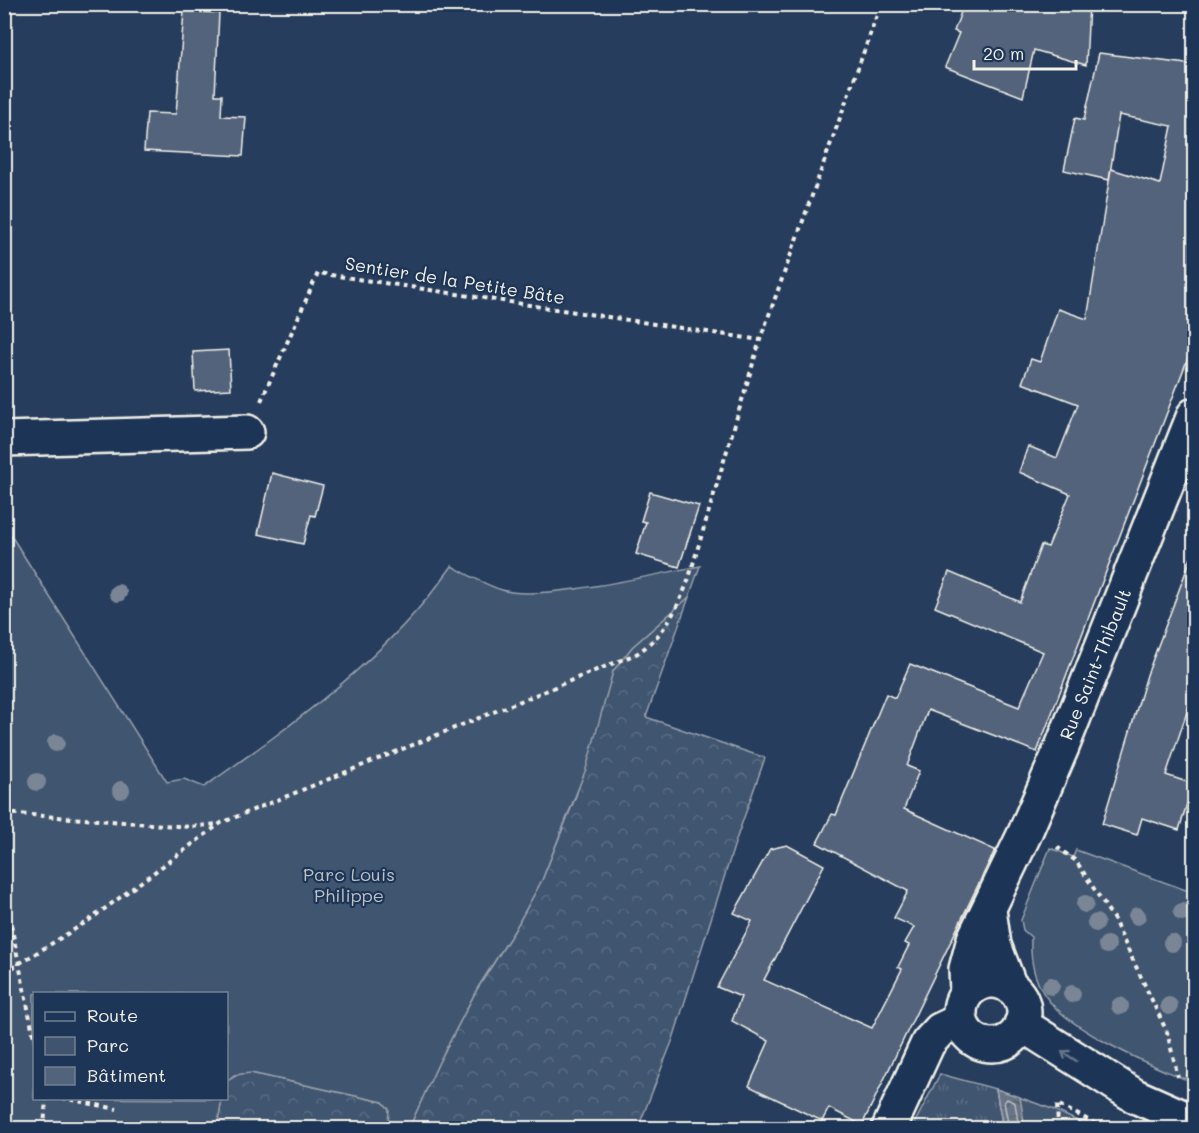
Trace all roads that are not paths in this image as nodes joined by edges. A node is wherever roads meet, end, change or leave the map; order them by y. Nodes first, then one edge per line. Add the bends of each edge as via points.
1 (1194, 415) edge
2 (247, 432) road end
3 (4, 439) edge
4 (989, 909) junction
5 (1010, 987) junction
6 (967, 1017) junction
7 (1015, 1032) junction
8 (1191, 1121) edge
9 (889, 1128) edge
10 (1153, 1128) edge

1 - 4 main road, Rue Saint-Thibault via 1024,835
2 - 3 main road
4 - 5 main road via 994,945
4 - 6 main road, Rue Saint-Thibault via 971,947 966,969
5 - 6 main road via 983,983
5 - 7 main road via 1022,1004
6 - 7 main road via 990,1045
6 - 9 main road via 939,1030 928,1043
8 -> 7 main road
7 - 10 main road via 1092,1096

